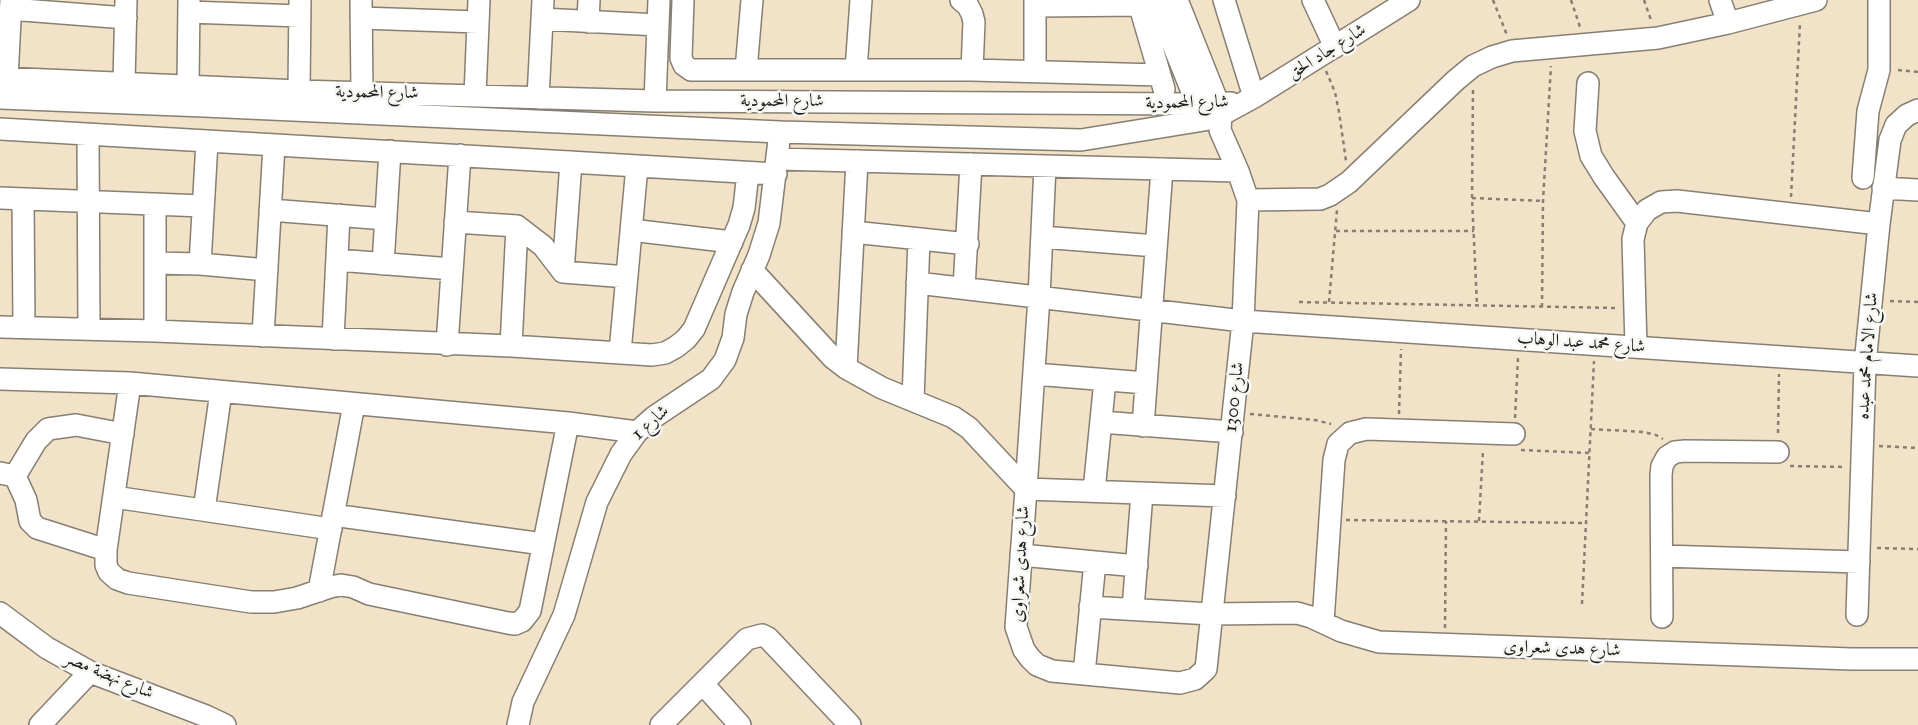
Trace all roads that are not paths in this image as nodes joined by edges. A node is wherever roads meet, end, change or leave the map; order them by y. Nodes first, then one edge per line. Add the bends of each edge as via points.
1 (479, 0) edge
2 (589, 0) edge
3 (659, 0) edge
4 (683, 0) edge
5 (752, 0) edge
6 (861, 0) edge
7 (961, 0) edge
8 (1177, 0) edge
9 (1224, 0) edge
10 (1313, 0) edge
11 (1409, 0) edge
12 (1720, 0) edge
13 (1880, 0) edge
14 (1145, 2) edge
15 (1808, 2) edge
16 (1035, 3) edge
17 (10, 4) edge
18 (54, 6) edge
19 (189, 6) edge
20 (232, 7) edge
21 (300, 8) edge
22 (126, 9) edge
23 (361, 9) edge
24 (410, 10) edge
25 (542, 10) edge
26 (478, 22) junction
27 (588, 22) junction
28 (1728, 24) junction
29 (658, 25) junction
30 (1327, 52) junction
31 (746, 70) junction
32 (856, 70) junction
33 (972, 70) junction
34 (1035, 71) junction
35 (1160, 75) junction
36 (3, 78) edge
37 (124, 83) junction
38 (1588, 83) dead end
39 (188, 86) junction
40 (299, 90) junction
41 (76, 91) junction
42 (362, 92) junction
43 (476, 95) junction
44 (0, 98) edge
45 (538, 98) junction
46 (620, 100) junction
47 (1249, 100) junction
48 (655, 101) junction
49 (1168, 104) junction
50 (1918, 110) edge
51 (1212, 114) junction
52 (621, 124) junction
53 (1174, 125) junction
54 (0, 129) edge
55 (780, 132) junction
56 (88, 135) junction
57 (207, 142) junction
58 (274, 145) junction
59 (390, 151) junction
60 (460, 155) junction
61 (857, 161) junction
62 (571, 162) junction
63 (971, 164) junction
64 (637, 166) junction
65 (777, 166) junction
66 (1045, 166) junction
67 (1162, 169) junction
68 (1238, 171) junction
69 (748, 173) junction
70 (1863, 178) dead end
71 (1883, 188) junction
72 (1918, 190) edge
73 (0, 198) edge
74 (23, 199) junction
75 (1248, 200) junction
76 (88, 202) junction
77 (155, 204) junction
78 (203, 206) junction
79 (270, 210) junction
80 (339, 215) junction
81 (386, 219) junction
82 (455, 222) junction
83 (1637, 223) junction
84 (1879, 224) junction
85 (517, 226) junction
86 (631, 230) junction
87 (853, 232) junction
88 (1042, 238) junction
89 (919, 239) junction
90 (732, 242) junction
91 (968, 244) junction
92 (1156, 246) junction
93 (337, 260) junction
94 (155, 263) junction
95 (200, 264) junction
96 (383, 264) junction
97 (452, 269) junction
98 (267, 270) junction
99 (752, 270) junction
100 (563, 272) junction
101 (627, 277) junction
102 (917, 283) junction
103 (964, 288) junction
104 (1039, 297) junction
105 (1152, 310) junction
106 (1244, 320) junction
107 (0, 327) edge
108 (24, 328) junction
109 (89, 329) junction
110 (154, 331) junction
111 (263, 336) junction
112 (333, 339) junction
113 (447, 345) junction
114 (511, 346) junction
115 (1636, 347) junction
116 (620, 352) junction
117 (1865, 364) junction
118 (1918, 366) edge
119 (846, 368) junction
120 (1034, 374) junction
121 (0, 379) edge
122 (1104, 380) junction
123 (130, 383) junction
124 (1146, 383) junction
125 (221, 392) junction
126 (913, 400) junction
127 (354, 404) junction
128 (1101, 422) junction
129 (1233, 423) junction
130 (568, 424) junction
131 (1143, 426) junction
132 (637, 432) junction
133 (123, 434) junction
134 (1514, 434) road end
135 (1778, 452) road end
136 (7, 474) edge
137 (1026, 489) junction
138 (1094, 491) junction
139 (1142, 493) junction
140 (1225, 496) junction
141 (114, 497) junction
142 (204, 510) junction
143 (332, 522) junction
144 (544, 544) junction
145 (106, 550) junction
146 (1021, 555) junction
147 (1859, 555) junction
148 (1662, 556) junction
149 (1095, 562) junction
150 (1137, 566) junction
151 (319, 591) junction
152 (1090, 607) junction
153 (1134, 609) junction
154 (0, 613) edge
155 (1211, 614) junction
156 (1857, 616) dead end
157 (1662, 617) dead end
158 (1324, 622) junction
159 (1918, 659) edge
160 (1206, 669) joint
161 (90, 672) junction
162 (1084, 674) junction
163 (703, 684) junction
164 (210, 722) edge
165 (40, 725) edge
166 (518, 725) edge
167 (661, 725) edge
168 (740, 725) edge
169 (850, 725) edge

1 - 26 street
2 - 27 street
3 - 29 street
4 - 31 street via 681,58 684,65 691,70
5 - 31 street
6 - 32 street
7 - 33 street via 968,6 974,22
8 - 51 street, شارع 1300
9 - 47 street
10 - 30 street
11 - 30 street, شارع جاد الحق
12 - 28 street
13 - 70 street via 1879,70 1868,111
14 - 16 street
14 - 35 street
14 - 51 street, شارع 1300
15 - 28 street
16 - 34 street
17 - 18 street
17 - 36 street
18 - 22 street
19 - 20 street
19 - 39 street
20 - 21 street
21 - 40 street
22 - 37 street
23 - 24 street
23 - 42 street
24 - 26 street
25 - 27 street
25 - 45 street
26 - 43 street
27 - 29 street
28 - 75 street via 1658,38 1512,50 1492,56 1456,80 1344,186 1320,199
29 - 48 street
30 - 47 street, شارع جاد الحق
31 - 32 street
32 - 33 street
33 - 34 street
34 - 35 street
35 - 49 street
36 - 41 street, شارع المحمودية
37 - 39 street, شارع المحمودية
37 - 41 street, شارع المحمودية
38 - 83 street via 1585,131 1591,156
39 - 40 street, شارع المحمودية
40 - 42 street, شارع المحمودية
41 - 44 street, شارع المحمودية
41 - 52 street, شارع المحمودية
42 - 43 street, شارع المحمودية
43 - 45 street, شارع المحمودية
45 - 46 street, شارع المحمودية
46 - 48 street, شارع المحمودية
46 - 52 street
47 - 51 street, شارع المحمودية
48 - 49 street, شارع المحمودية
49 - 51 street, شارع المحمودية
49 - 53 street
50 - 71 street, شارع الامام محمد عبده via 1896,126 1890,140
51 - 53 street, شارع المحمودية
51 - 68 street, شارع 1300
52 - 55 street, شارع المحمودية
53 - 55 street, شارع المحمودية via 1081,140
54 - 56 street
55 - 65 street, شارع 1
56 - 57 street
56 - 76 street
57 - 58 street
57 - 78 street
58 - 59 street
58 - 79 street
59 - 60 street
59 - 81 street
60 - 62 street
60 - 82 street
61 - 63 street
61 - 65 street
61 - 87 street
62 - 64 street
62 - 100 street
63 - 66 street
63 - 91 street
64 - 69 street
64 - 86 street
65 - 69 street
65 - 99 street, شارع 1 via 769,223
66 - 67 street
66 - 88 street
67 - 68 street
67 - 92 street
68 - 75 street, شارع 1300
69 - 90 street via 744,208
71 - 72 street
71 - 84 street, شارع الامام محمد عبده
73 - 74 street
74 - 76 street
74 - 108 street
75 - 106 street, شارع 1300
76 - 77 street
76 - 109 street
77 - 78 street
77 - 94 street
78 - 95 street
79 - 80 street
79 - 98 street
80 - 81 street
80 - 93 street
81 - 96 street
82 - 85 street
82 - 97 street
83 - 84 street via 1647,210 1661,202 1677,201
83 - 115 street via 1633,239
84 - 117 street, شارع الامام محمد عبده
85 - 100 street via 543,246
85 - 114 street
86 - 90 street
86 - 101 street
87 - 89 street
87 - 119 street
88 - 92 street
88 - 104 street
89 - 91 street
89 - 102 street
90 - 116 street via 694,329 686,339 665,353
91 - 103 street
92 - 105 street
93 - 96 street
93 - 112 street
94 - 95 street
94 - 110 street
95 - 98 street
96 - 97 street
97 - 113 street
98 - 111 street
99 - 119 street, شارع هدى شعراوى
99 - 132 street, شارع 1 via 736,314 733,338 725,360 711,378
100 - 101 street
101 - 116 street
102 - 103 street, شارع محمد عبد الوهاب
102 - 126 street
103 - 104 street, شارع محمد عبد الوهاب
104 - 105 street, شارع محمد عبد الوهاب
104 - 120 street
105 - 106 street, شارع محمد عبد الوهاب
105 - 124 street
106 - 115 street, شارع محمد عبد الوهاب
106 - 129 street, شارع 1300
107 - 108 street
108 - 109 street
109 - 110 street
110 - 111 street
111 - 112 street
112 - 113 street
113 - 114 street
114 - 116 street
115 - 117 street, شارع محمد عبد الوهاب
117 - 118 street, شارع محمد عبد الوهاب
117 - 147 street, شارع الامام محمد عبده
119 - 126 street, شارع هدى شعراوى via 882,388
120 - 122 street
120 - 137 street
121 - 123 street
122 - 124 street
122 - 128 street
123 - 125 street
123 - 133 street
124 - 131 street
125 - 127 street
125 - 142 street
126 - 137 street, شارع هدى شعراوى via 953,417 969,428
127 - 130 street
127 - 143 street
128 - 131 street
128 - 138 street
129 - 131 street
129 - 140 street, شارع 1300
130 - 132 street
130 - 144 street
132 - 166 street, شارع 1 via 621,454 597,502 564,615 523,702
133 - 136 street via 76,425 48,429
133 - 141 street
134 - 158 street via 1366,429 1350,433 1338,444 1334,460
135 - 148 street via 1684,451 1667,457 1661,475
136 - 145 street via 26,500 30,521 37,528
137 - 138 street
137 - 146 street, شارع هدى شعراوى
138 - 139 street
139 - 140 street
139 - 150 street
140 - 155 street, شارع 1300
141 - 142 street
141 - 145 street
142 - 143 street
143 - 144 street
143 - 151 street
144 - 151 street via 530,611 527,617 515,624 369,594 342,585
145 - 151 street via 109,572 128,583 250,602 274,602
146 - 149 street
146 - 162 street, شارع هدى شعراوى via 1016,627 1024,650 1037,665 1052,671
147 - 148 street
147 - 156 street, شارع الامام محمد عبده
148 - 157 street
149 - 150 street
149 - 152 street
150 - 153 street
152 - 153 street, شارع هدى شعراوى
152 - 162 street
153 - 155 street, شارع هدى شعراوى
154 - 161 street, شارع نهضة مصر via 47,648
155 - 158 street, شارع هدى شعراوى via 1297,613
155 - 160 street, شارع 1300
158 - 159 street, شارع هدى شعراوى via 1341,631 1379,642
160 - 162 street, شارع هدى شعراوى via 1194,679 1180,683
161 - 164 street, شارع نهضة مصر
161 - 165 street
163 - 167 street
163 - 168 street
163 - 169 street via 747,639 762,635

